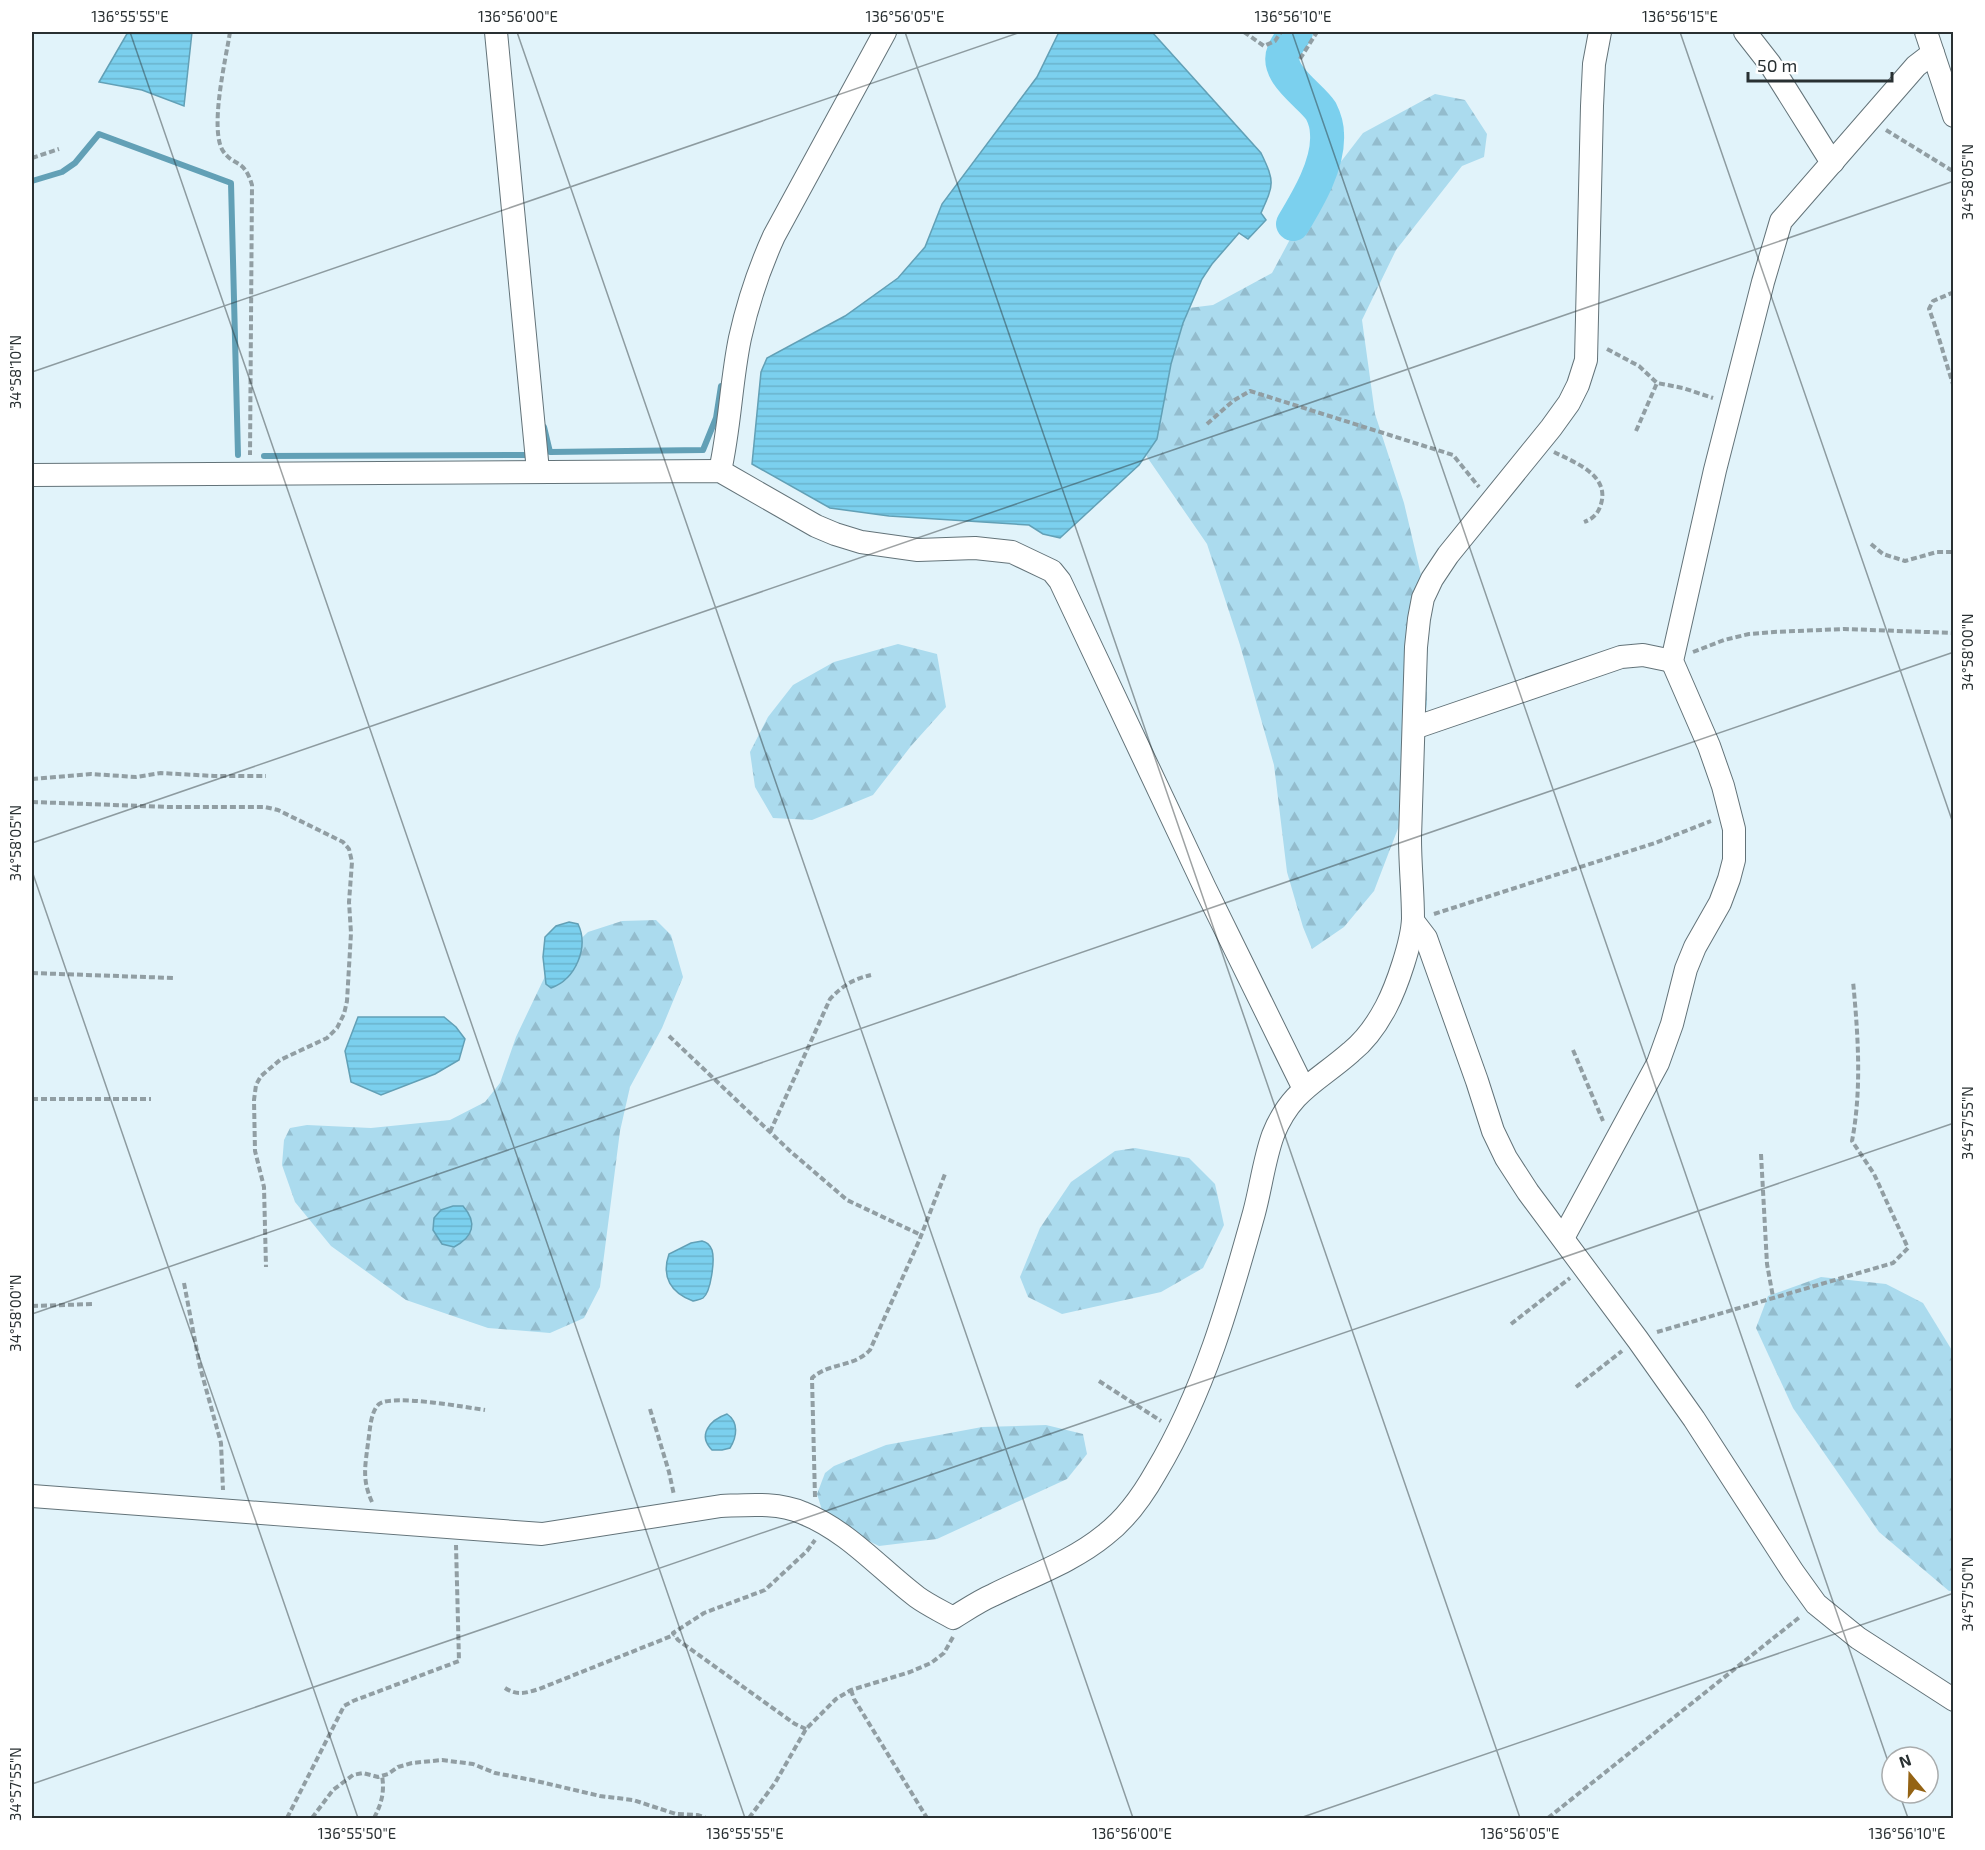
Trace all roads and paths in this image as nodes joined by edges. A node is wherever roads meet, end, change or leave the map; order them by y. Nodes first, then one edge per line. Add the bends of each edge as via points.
1 (230, 32) edge
2 (496, 32) edge
3 (885, 32) edge
4 (1244, 32) edge
5 (1281, 32) edge
6 (1317, 32) edge
7 (1600, 32) edge
8 (1745, 32) edge
9 (1926, 32) edge
10 (1933, 53) junction
11 (1300, 59) dead end
12 (1953, 116) edge
13 (1870, 121) junction
14 (59, 149) dead end
15 (32, 158) edge
16 (1833, 162) junction
17 (1953, 169) edge
18 (1953, 292) edge
19 (1586, 344) junction
20 (1657, 382) junction
21 (1953, 387) edge
22 (1732, 403) junction
23 (1207, 424) dead end
24 (1636, 430) dead end
25 (1538, 444) junction
26 (538, 471) junction
27 (720, 471) junction
28 (32, 475) edge
29 (250, 475) junction
30 (1491, 501) junction
31 (1584, 522) dead end
32 (1871, 544) dead end
33 (1953, 552) edge
34 (1953, 633) edge
35 (1672, 661) junction
36 (1414, 728) junction
37 (266, 776) dead end
38 (32, 778) edge
39 (32, 802) edge
40 (1731, 814) junction
41 (1413, 921) junction
42 (32, 973) edge
43 (872, 975) dead end
44 (173, 978) dead end
45 (1853, 981) dead end
46 (669, 1036) dead end
47 (1573, 1050) dead end
48 (1304, 1089) junction
49 (32, 1099) edge
50 (151, 1099) dead end
51 (770, 1132) junction
52 (1616, 1142) junction
53 (1761, 1154) dead end
54 (945, 1174) dead end
55 (921, 1235) junction
56 (1563, 1238) junction
57 (266, 1267) dead end
58 (1584, 1267) junction
59 (184, 1282) dead end
60 (1773, 1297) junction
61 (94, 1304) dead end
62 (32, 1306) edge
63 (1511, 1324) dead end
64 (1638, 1340) junction
65 (1099, 1381) dead end
66 (1576, 1387) dead end
67 (650, 1409) dead end
68 (484, 1410) dead end
69 (1178, 1431) junction
70 (32, 1496) edge
71 (224, 1511) junction
72 (678, 1513) junction
73 (817, 1520) junction
74 (378, 1521) junction
75 (456, 1527) junction
76 (1816, 1604) junction
77 (953, 1618) junction
78 (675, 1635) junction
79 (505, 1688) dead end
80 (851, 1690) junction
81 (1953, 1700) edge
82 (806, 1729) junction
83 (382, 1776) junction
84 (287, 1818) edge
85 (312, 1818) edge
86 (374, 1818) edge
87 (706, 1818) edge
88 (749, 1818) edge
89 (927, 1818) edge
90 (1548, 1818) edge

1 - 29 path via 218,126 224,152 246,168 252,185
2 - 26 street
3 - 27 street via 760,266 740,339
4 - 5 path via 1264,46 1275,41
6 - 11 path
7 - 19 street via 1592,95
8 - 16 street
9 - 10 street
10 - 12 street
10 - 13 street via 1916,66
13 - 16 street
13 - 17 path
14 - 15 path
16 - 22 street via 1781,221
18 - 21 path via 1933,301 1929,309
19 - 20 path via 1604,347 1639,366
19 - 25 street via 1586,360 1578,385
20 - 22 path
20 - 24 path
22 - 35 street
23 - 30 path via 1250,391 1453,455
25 - 30 street
25 - 31 path via 1583,466 1597,478 1603,491 1602,502 1592,520
26 - 27 street
26 - 29 street
27 - 48 street via 816,526 861,542 918,550 975,548 1012,552 1052,571
28 - 29 street
30 - 36 street via 1448,555 1423,598 1416,647
32 - 33 path via 1883,554 1905,561
34 - 35 path via 1844,629 1774,632 1724,640
35 - 36 street via 1643,655 1621,657
35 - 40 street via 1709,746
36 - 41 street via 1410,850
37 - 38 path via 162,773
39 - 57 path via 265,807 343,842 349,849 351,933 344,1014 327,1038 280,1060 256,1085 255,1151 264,1187
40 - 41 path via 1655,843
40 - 52 street via 1734,860 1729,879 1686,969 1658,1063
41 - 48 street via 1400,976 1370,1034
41 - 56 street via 1426,938 1493,1131 1528,1192
42 - 44 path
43 - 51 path via 841,987 830,999
45 - 60 path via 1857,1113 1852,1141 1874,1174 1908,1248 1893,1263
46 - 51 path
47 - 52 path
48 - 69 street via 1285,1111 1268,1149 1235,1283 1214,1349
49 - 50 path
51 - 55 path via 847,1200
52 - 56 street
53 - 60 path via 1767,1264
54 - 55 path
55 - 73 path via 870,1350 855,1362 824,1370 812,1378
56 - 58 street
58 - 63 path
58 - 64 street
59 - 71 path via 200,1367 221,1443
60 - 64 path
61 - 62 path
64 - 66 path
64 - 76 street
65 - 69 path
67 - 72 path
68 - 74 path via 410,1400 387,1400 377,1405 371,1420 364,1474
69 - 77 street via 1147,1487 1107,1534 1064,1561 989,1596
70 - 71 street
71 - 74 street
72 - 73 street via 750,1504 802,1512
72 - 75 street via 542,1534
73 - 77 street via 849,1540 919,1598
73 - 78 path via 817,1538 765,1590 704,1613
74 - 75 street
75 - 84 path via 459,1661 344,1706
76 - 81 street via 1858,1638
76 - 90 path
77 - 80 path via 954,1635 944,1653 931,1663
78 - 79 path via 523,1694
78 - 82 path
80 - 82 path via 836,1699
80 - 89 path
82 - 88 path via 775,1783
83 - 85 path via 353,1775 333,1790
83 - 86 path via 381,1803
83 - 87 path via 412,1763 460,1762 495,1773 633,1800 675,1815

